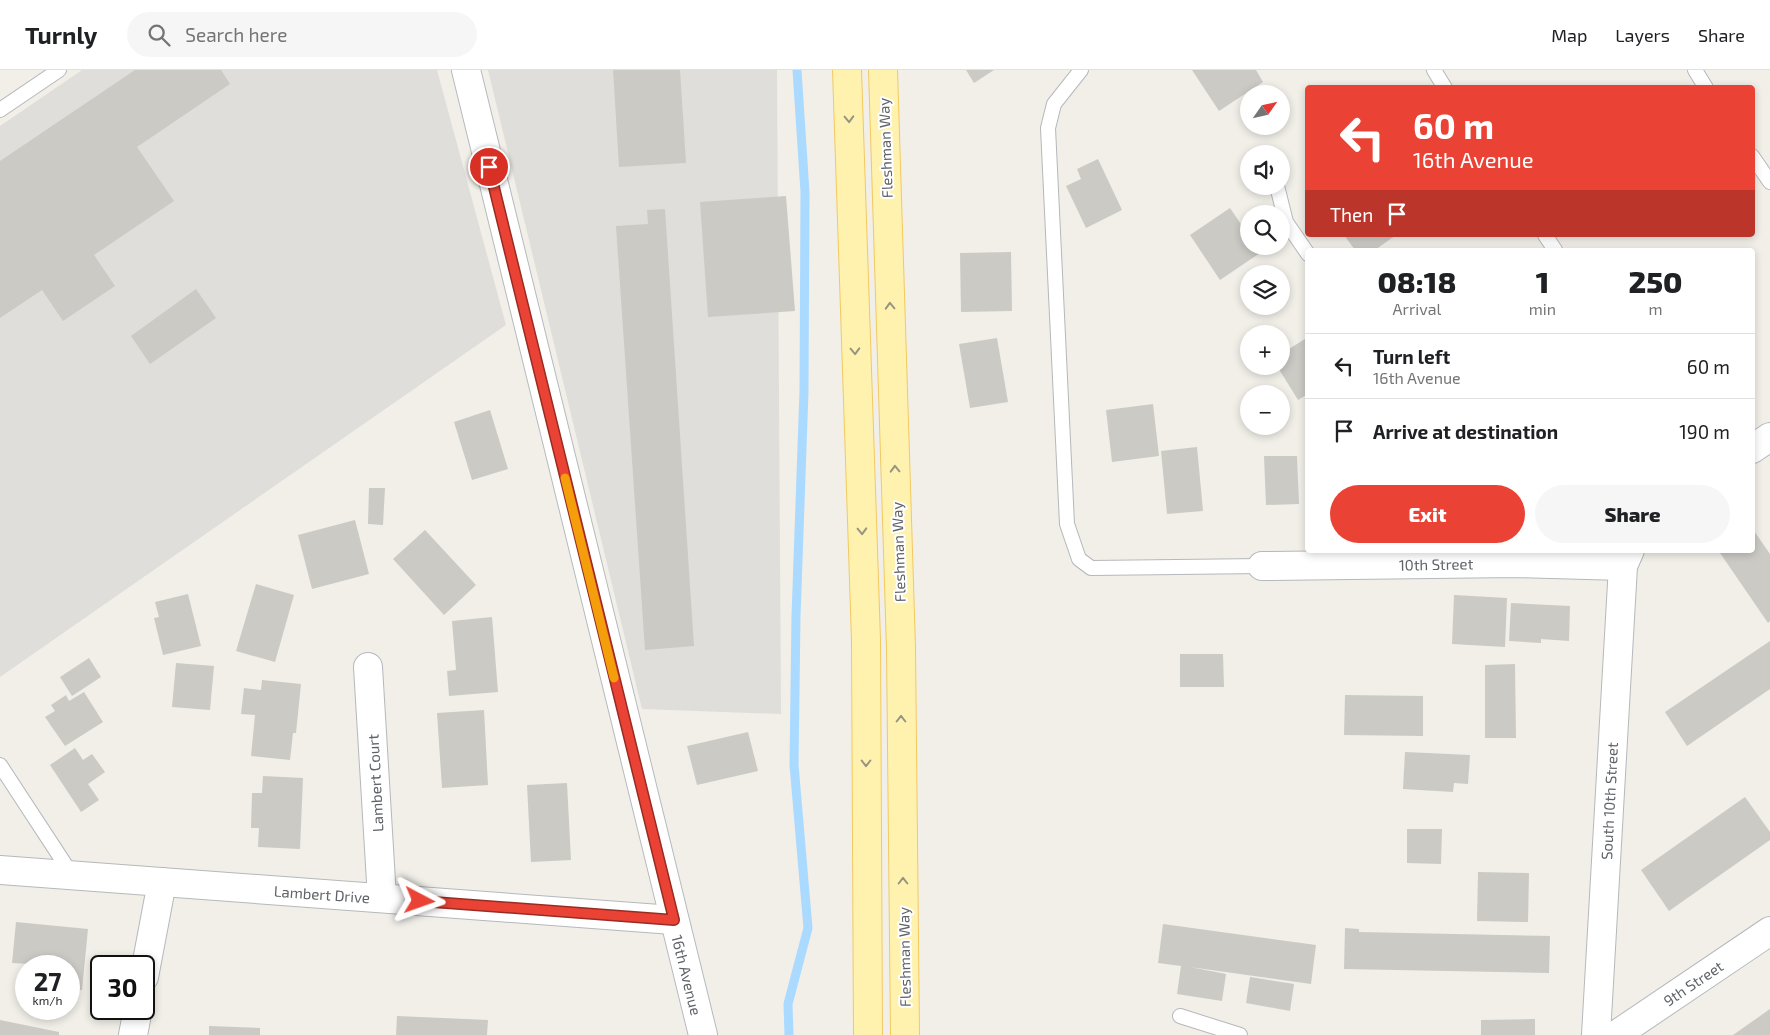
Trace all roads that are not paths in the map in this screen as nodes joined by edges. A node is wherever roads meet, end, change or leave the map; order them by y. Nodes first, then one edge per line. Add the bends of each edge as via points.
1 (59, 70) edge
2 (466, 70) edge
3 (847, 70) edge
4 (883, 70) edge
5 (1081, 70) edge
6 (1434, 70) edge
7 (1695, 70) edge
8 (1443, 85) edge
9 (1704, 85) edge
10 (0, 110) edge
11 (1755, 160) edge
12 (1770, 182) edge
13 (1279, 195) edge
14 (1545, 237) edge
15 (1554, 248) edge
16 (1305, 250) edge
17 (1509, 556) edge
18 (1626, 558) edge
19 (1262, 566) joint
20 (368, 667) dead end
21 (0, 765) edge
22 (0, 870) edge
23 (72, 875) junction
24 (162, 882) junction
25 (382, 898) junction
26 (674, 920) junction
27 (1770, 931) edge
28 (148, 955) edge
29 (1180, 1016) dead end
30 (136, 1020) edge
31 (133, 1035) edge
32 (702, 1035) edge
33 (868, 1035) edge
34 (905, 1035) edge
35 (1240, 1035) edge
36 (1596, 1035) edge
37 (1616, 1035) edge

1 - 10 lane
2 - 26 street, 16th Avenue
3 -> 33 main road via 866,640
34 -> 4 main road, Fleshman Way via 901,648
5 - 19 lane via 1054,104 1048,128 1067,524 1079,559 1091,568
6 - 8 lane
7 - 9 lane
11 - 12 lane
13 - 16 lane via 1286,222
14 - 15 lane
17 - 18 street, 10th Street
17 - 19 street, 10th Street
18 - 36 street, South 10th Street
20 - 25 street, Lambert Court
21 - 23 lane
22 - 23 street, Lambert Drive
23 - 24 street, Lambert Drive
24 - 25 street, Lambert Drive
24 - 28 street
25 - 26 street, Lambert Drive
26 - 32 street, 16th Avenue
27 - 37 street, 9th Street
29 - 35 lane
30 - 31 street

